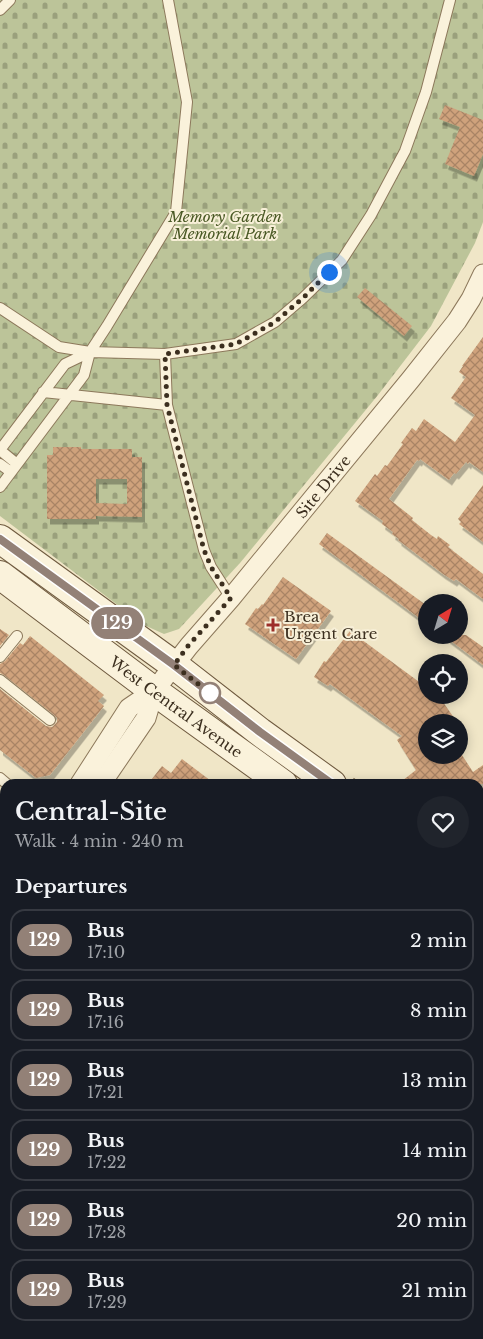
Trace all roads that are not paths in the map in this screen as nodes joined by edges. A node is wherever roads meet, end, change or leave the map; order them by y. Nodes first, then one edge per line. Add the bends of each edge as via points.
1 (10, 0) edge
2 (168, 0) edge
3 (450, 0) edge
4 (0, 10) edge
5 (483, 274) edge
6 (477, 303) edge
7 (0, 308) edge
8 (90, 352) junction
9 (165, 354) junction
10 (43, 392) junction
11 (70, 395) junction
12 (167, 405) junction
13 (0, 450) edge
14 (0, 464) edge
15 (14, 468) junction
16 (0, 487) edge
17 (0, 540) edge
18 (0, 575) edge
19 (231, 598) junction
20 (17, 636) dead end
21 (0, 657) edge
22 (174, 665) junction
23 (0, 680) edge
24 (154, 691) junction
25 (50, 720) dead end
26 (83, 779) edge
27 (104, 779) edge
28 (275, 779) edge
29 (325, 779) edge

1 - 4 lane
2 - 8 lane via 187,102 176,212
3 - 9 lane via 426,92 405,151 371,215 342,260 275,322 236,344
5 - 6 street, Site Drive
6 - 19 street, Site Drive via 457,321
7 - 8 lane via 59,347
8 - 9 lane
8 - 10 lane via 65,364
8 - 11 lane via 84,375
9 - 12 lane
10 - 11 lane
10 - 13 lane
11 - 12 lane
11 - 15 lane
12 - 19 lane via 204,550
13 - 15 lane
14 - 15 lane
15 - 16 lane
17 - 22 main road, West Central Avenue
18 - 24 main road, West Central Avenue
19 - 22 street, Site Drive
20 - 21 lane
22 - 24 street, Site Drive
22 - 29 main road, West Central Avenue
23 - 25 lane
24 - 26 street, Site Drive via 129,708
24 - 27 street, Site Drive via 146,718
24 - 28 main road, West Central Avenue

